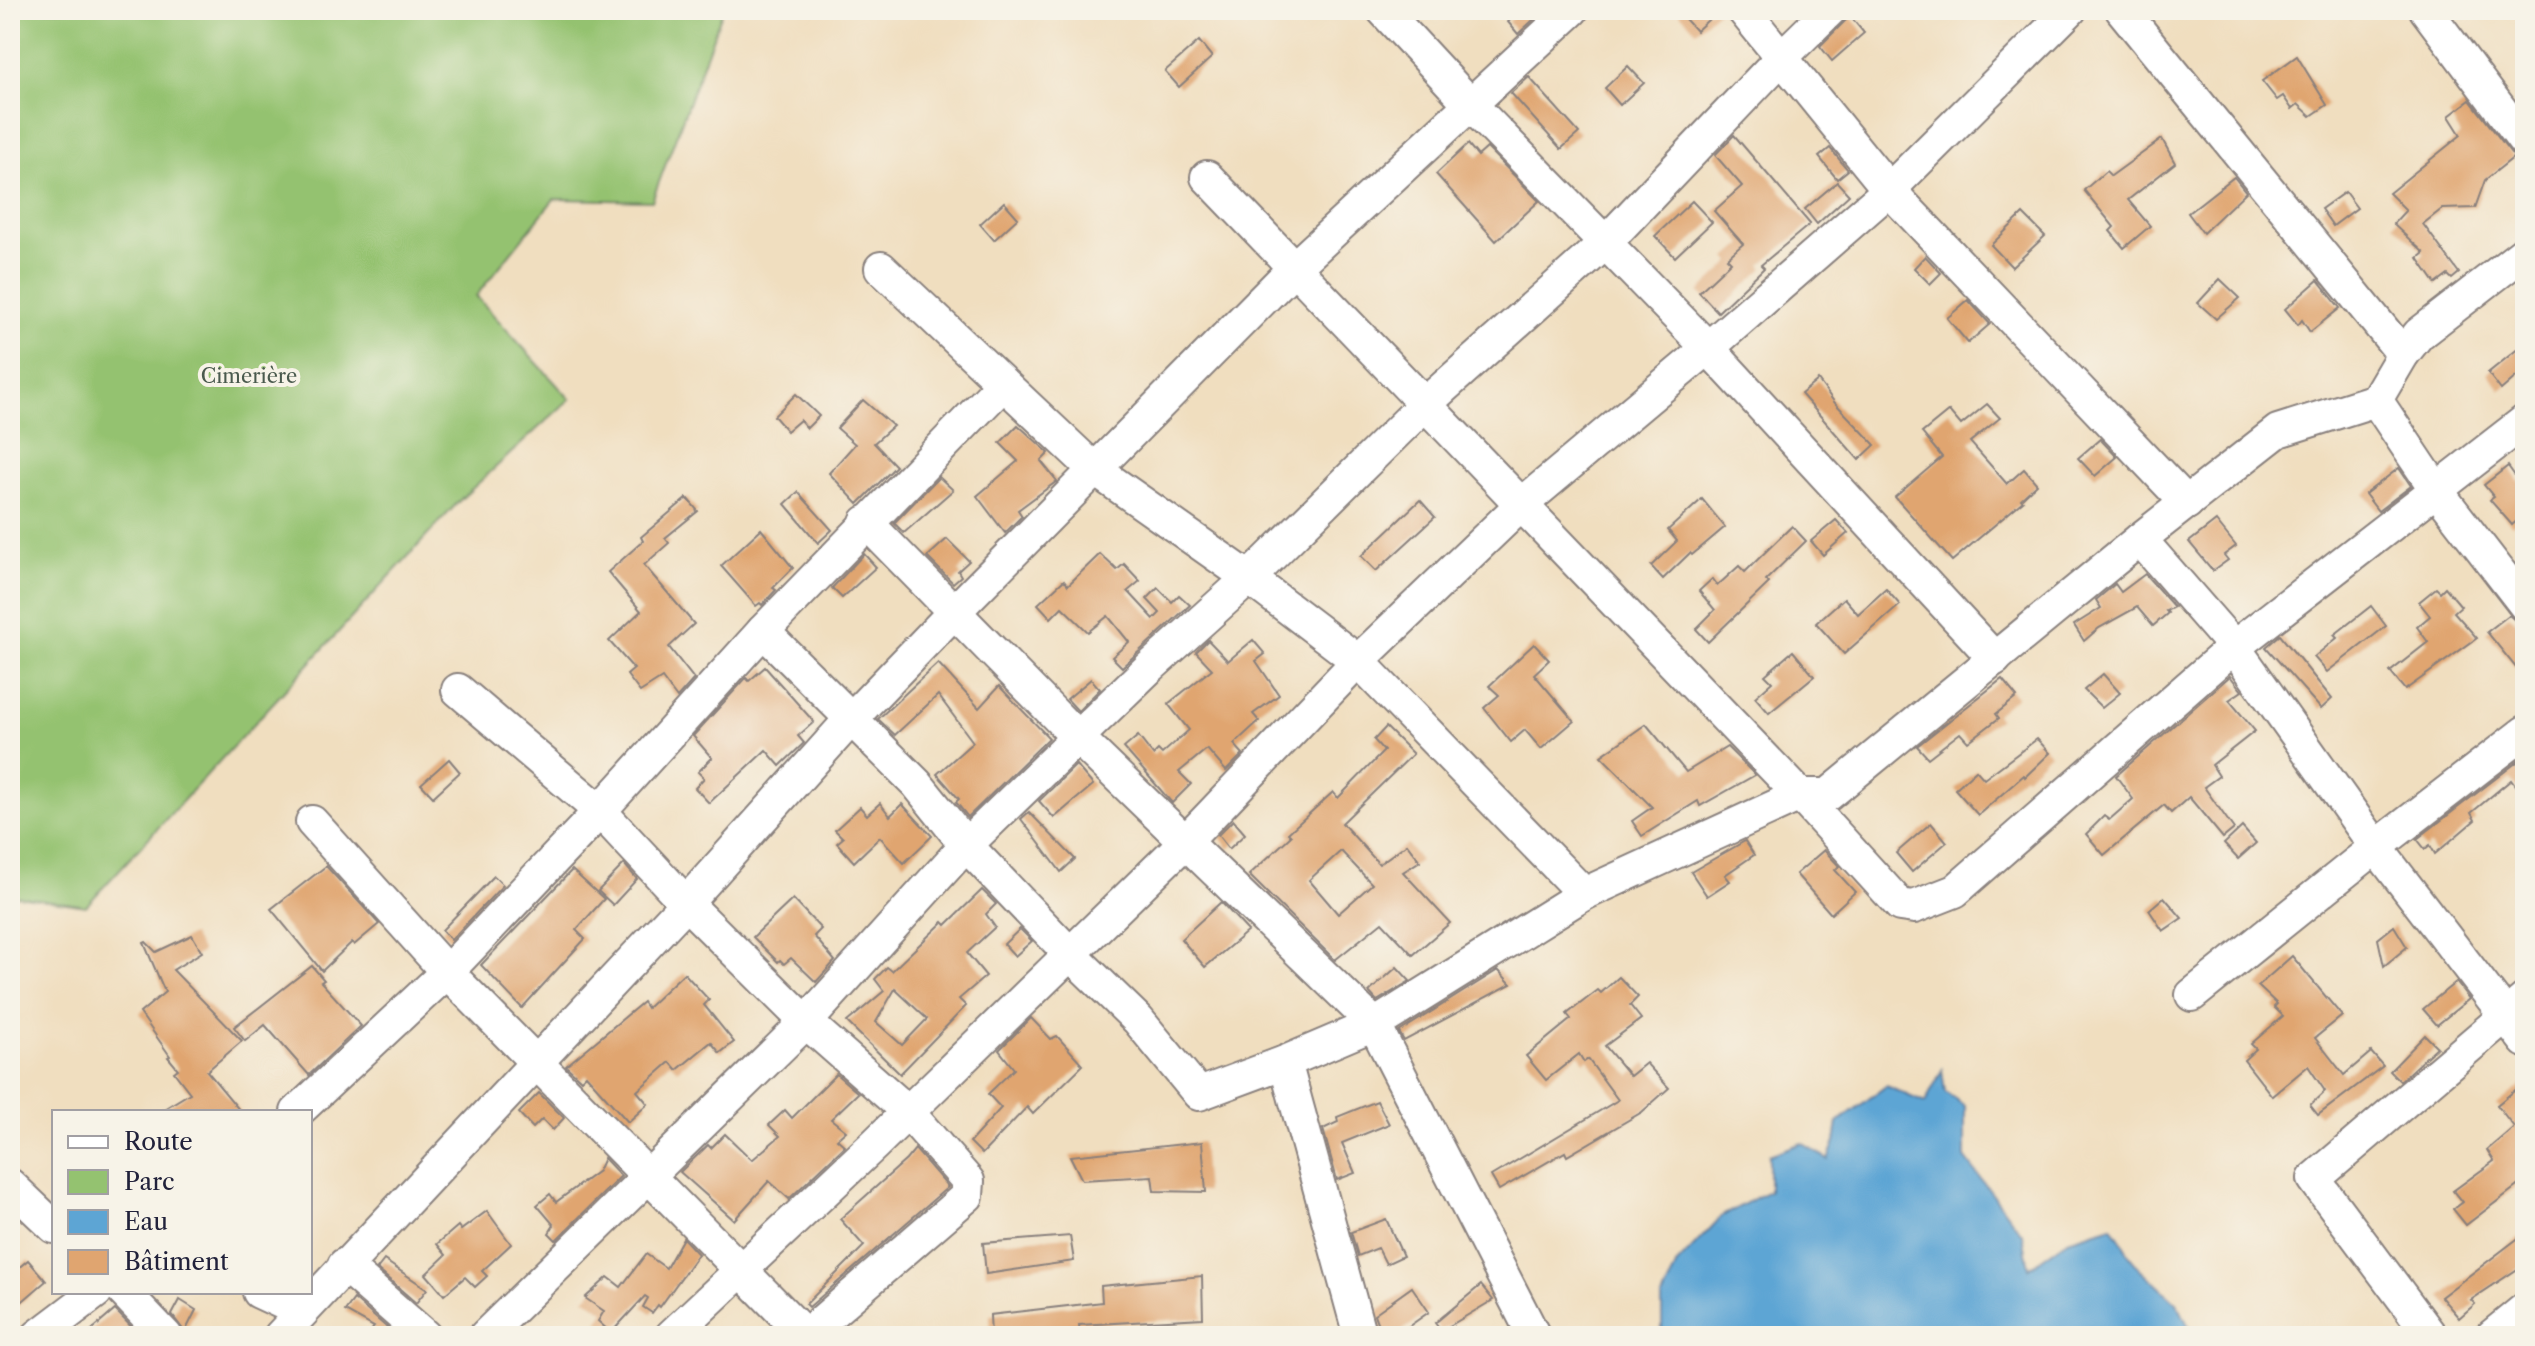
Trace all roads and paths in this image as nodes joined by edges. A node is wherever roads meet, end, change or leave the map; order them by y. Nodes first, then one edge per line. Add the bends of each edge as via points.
1 (1383, 10) edge
2 (1572, 10) edge
3 (1743, 10) edge
4 (1830, 10) edge
5 (2070, 10) edge
6 (2122, 10) edge
7 (2426, 10) edge
8 (1783, 56) junction
9 (1471, 105) junction
10 (2525, 142) edge
11 (1207, 177) dead end
12 (1889, 190) junction
13 (1605, 243) junction
14 (2525, 252) edge
15 (881, 268) dead end
16 (1294, 268) junction
17 (1708, 348) junction
18 (2403, 354) junction
19 (1003, 384) junction
20 (2376, 400) junction
21 (1424, 405) junction
22 (2525, 421) edge
23 (1094, 469) junction
24 (2437, 491) junction
25 (2187, 503) junction
26 (1522, 504) junction
27 (866, 522) junction
28 (2140, 539) junction
29 (1249, 578) junction
30 (2525, 605) edge
31 (955, 611) junction
32 (763, 631) junction
33 (2234, 647) junction
34 (1995, 659) junction
35 (1358, 661) junction
36 (458, 690) dead end
37 (851, 719) junction
38 (2525, 732) edge
39 (1078, 738) junction
40 (1800, 795) junction
41 (600, 811) junction
42 (312, 822) dead end
43 (1186, 841) junction
44 (966, 845) junction
45 (2376, 847) junction
46 (1584, 894) junction
47 (686, 903) junction
48 (1070, 954) junction
49 (447, 972) junction
50 (2192, 995) dead end
51 (2515, 1007) edge
52 (806, 1022) junction
53 (1374, 1024) junction
54 (2525, 1041) edge
55 (535, 1062) junction
56 (1285, 1062) junction
57 (299, 1110) edge
58 (907, 1111) junction
59 (649, 1177) junction
60 (10, 1185) edge
61 (52, 1225) edge
62 (344, 1265) junction
63 (742, 1269) junction
64 (93, 1294) edge
65 (126, 1294) edge
66 (263, 1294) edge
67 (2525, 1309) edge
68 (302, 1312) junction
69 (806, 1335) edge
70 (38, 1336) edge
71 (166, 1336) edge
72 (280, 1336) edge
73 (425, 1336) edge
74 (485, 1336) edge
75 (671, 1336) edge
76 (1360, 1336) edge
77 (1534, 1336) edge
78 (2431, 1336) edge
79 (2492, 1336) edge

1 - 9 street
2 - 9 street
3 - 8 street
4 - 8 street
5 - 12 street
6 - 18 street
7 - 10 street
8 - 12 street
8 - 13 street
9 - 13 street
9 - 16 street
11 - 16 street
12 - 17 street
12 - 25 street
13 - 17 street
13 - 21 street
14 - 18 street via 2419,334
15 - 19 street
16 - 21 street
16 - 23 street
17 - 26 street
17 - 34 street
18 - 20 street
19 - 23 street
19 - 27 street
20 - 24 street
20 - 25 street via 2278,431
21 - 26 street
21 - 29 street
22 - 24 street
23 - 29 street
23 - 31 street
24 - 30 street
24 - 33 street
25 - 28 street
26 - 35 street
26 - 40 street
27 - 31 street
27 - 32 street
28 - 33 street
28 - 34 street
29 - 35 street
29 - 39 street
31 - 37 street
31 - 39 street
32 - 37 street
32 - 41 street
33 - 40 street via 1955,891 1914,907 1900,905
33 - 45 street
34 - 40 street via 1828,795
35 - 43 street
35 - 46 street
36 - 41 street
37 - 44 street via 917,784
37 - 47 street
38 - 45 street
39 - 43 street
39 - 44 street
40 - 46 street
41 - 47 street
41 - 49 street
42 - 49 street
43 - 48 street
43 - 53 street
44 - 48 street
44 - 52 street
45 - 50 street
45 - 51 street
46 - 53 street
47 - 52 street
47 - 55 street
48 - 56 street via 1138,1020 1199,1094
48 - 58 street
49 - 55 street
49 - 57 street
51 - 54 street
51 - 78 street via 2314,1179
52 - 58 street
52 - 59 street
53 - 56 street
53 - 77 street
55 - 59 street
55 - 62 street
56 - 76 street
58 - 63 street
58 - 69 street via 968,1181 967,1196
59 - 63 street
59 - 74 street
60 - 61 street
62 - 68 street
62 - 73 street
63 - 69 street
63 - 75 street
64 - 70 street
65 - 71 street
66 - 68 street
67 - 79 street
68 - 72 street

